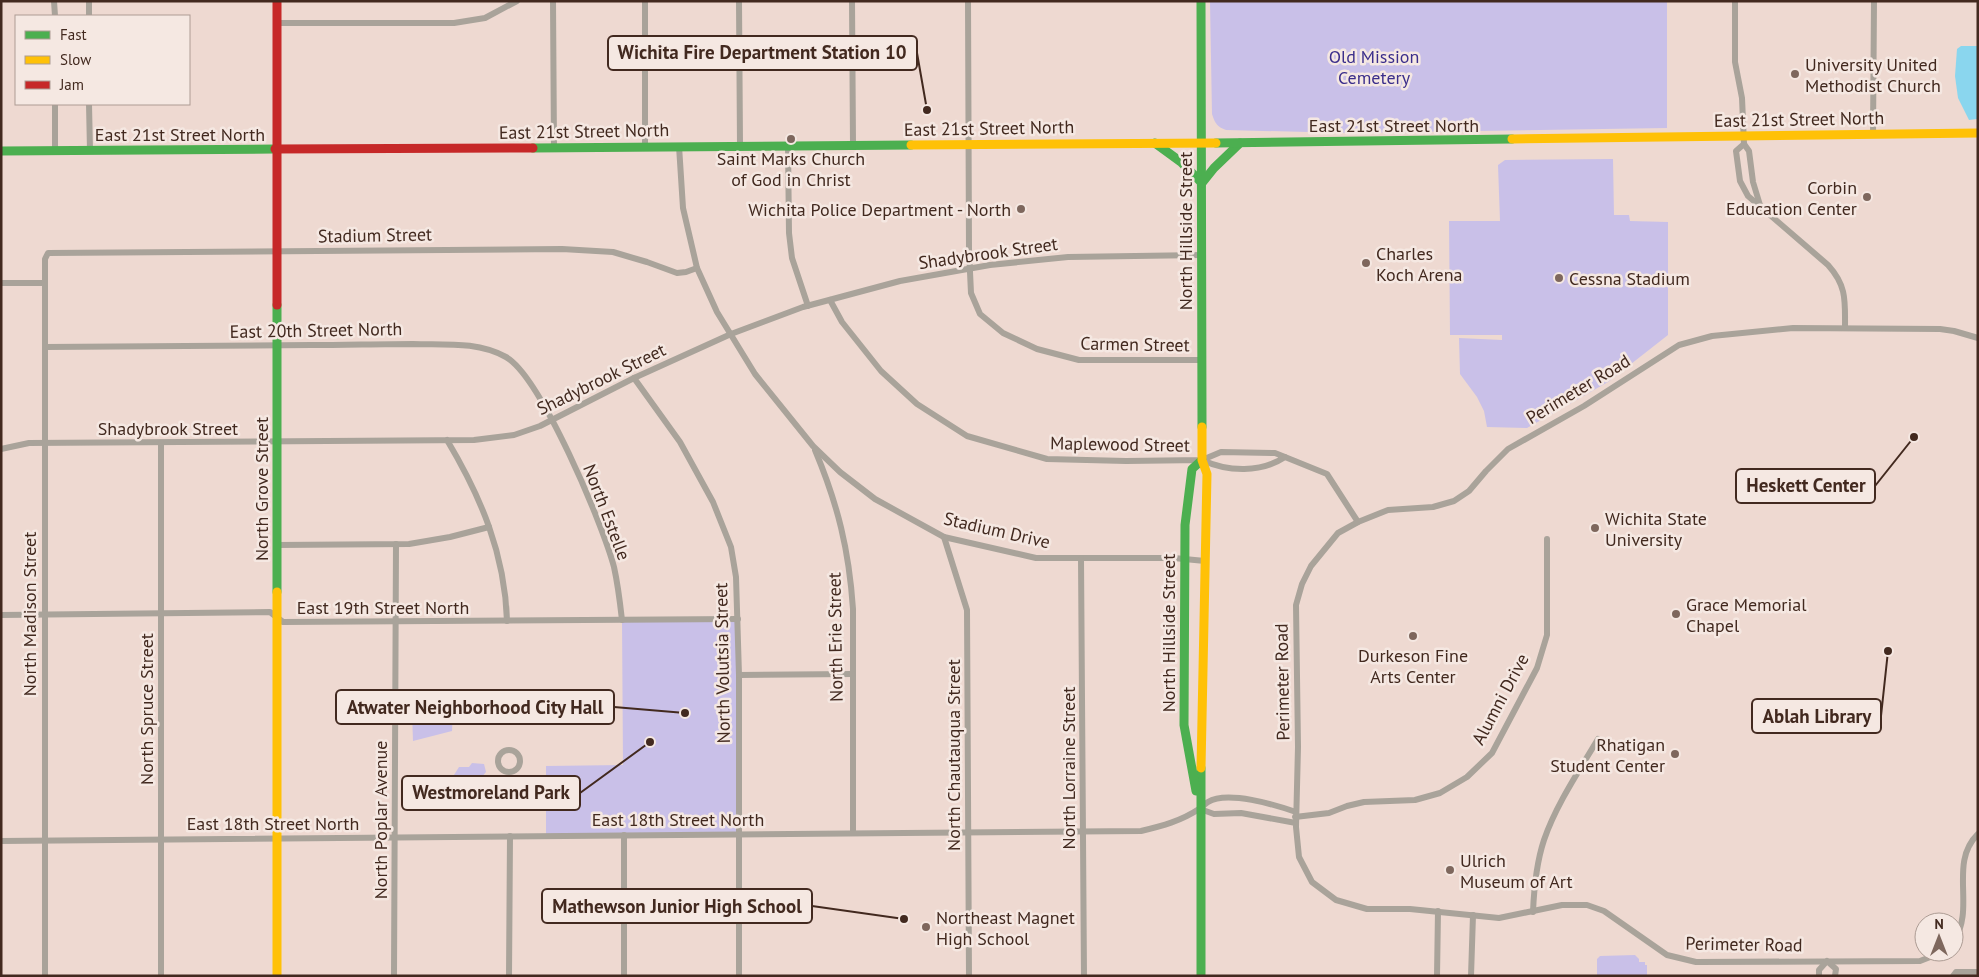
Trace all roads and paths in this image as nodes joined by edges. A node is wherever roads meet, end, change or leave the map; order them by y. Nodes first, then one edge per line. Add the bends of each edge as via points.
1 (54, 1) edge
2 (89, 1) edge
3 (277, 1) edge
4 (517, 1) edge
5 (553, 1) edge
6 (645, 1) edge
7 (739, 1) edge
8 (852, 1) edge
9 (968, 1) edge
10 (1201, 1) edge
11 (1736, 1) edge
12 (1874, 1) edge
13 (54, 15) edge
14 (89, 15) edge
15 (277, 23) junction
16 (55, 105) edge
17 (89, 105) edge
18 (1978, 133) edge
19 (1873, 135) junction
20 (1744, 140) junction
21 (1155, 143) junction
22 (1201, 143) junction
23 (1240, 143) junction
24 (967, 145) junction
25 (645, 146) junction
26 (679, 146) junction
27 (740, 146) junction
28 (788, 146) junction
29 (853, 146) junction
30 (554, 148) junction
31 (278, 150) junction
32 (1, 151) edge
33 (55, 151) junction
34 (90, 151) junction
35 (1202, 184) junction
36 (1760, 205) junction
37 (278, 251) junction
38 (48, 253) joint
39 (1202, 255) junction
40 (697, 268) junction
41 (970, 269) junction
42 (45, 283) junction
43 (1, 284) edge
44 (830, 300) junction
45 (808, 306) junction
46 (1845, 328) junction
47 (730, 334) junction
48 (1978, 338) edge
49 (277, 346) junction
50 (45, 347) junction
51 (1202, 360) junction
52 (634, 378) junction
53 (551, 420) junction
54 (447, 440) junction
55 (277, 442) junction
56 (45, 443) junction
57 (161, 443) junction
58 (813, 446) junction
59 (1, 448) edge
60 (1285, 456) junction
61 (1202, 460) junction
62 (1358, 522) junction
63 (489, 526) junction
64 (944, 537) junction
65 (1547, 539) dead end
66 (396, 544) junction
67 (277, 545) junction
68 (1081, 559) junction
69 (1185, 559) junction
70 (1206, 561) junction
71 (161, 614) junction
72 (1, 615) edge
73 (44, 615) junction
74 (278, 618) junction
75 (738, 619) junction
76 (622, 620) junction
77 (506, 621) junction
78 (396, 622) junction
79 (852, 674) junction
80 (739, 675) junction
81 (1598, 740) dead end
82 (1200, 809) junction
83 (1295, 817) junction
84 (1083, 831) junction
85 (969, 832) junction
86 (853, 833) junction
87 (739, 834) junction
88 (1978, 834) edge
89 (624, 835) junction
90 (510, 836) junction
91 (395, 837) junction
92 (277, 838) junction
93 (161, 839) junction
94 (45, 840) junction
95 (1, 841) edge
96 (1438, 912) junction
97 (1533, 912) junction
98 (1963, 912) edge
99 (1473, 915) junction
100 (1827, 961) junction
101 (1914, 961) edge
102 (1976, 972) dead end
103 (45, 976) edge
104 (161, 976) edge
105 (277, 976) edge
106 (394, 976) edge
107 (509, 976) edge
108 (624, 976) edge
109 (739, 976) edge
110 (969, 976) edge
111 (1084, 976) edge
112 (1201, 976) edge
113 (1437, 976) edge
114 (1471, 976) edge
115 (1820, 976) edge
116 (1836, 976) edge
117 (1953, 976) edge

1 - 13 street
2 - 14 street
3 - 15 main road, North Grove Street
4 - 15 street via 485,18 454,23
5 - 30 street
6 - 25 street
7 - 27 street
8 - 29 street
9 - 24 street
10 - 22 main road, North Hillside Street
11 - 20 street via 1735,62 1742,98
12 - 19 street
15 - 31 main road, North Grove Street
16 - 33 street
17 - 34 street
18 - 19 main road, East 21st Street North
19 - 20 main road, East 21st Street North
20 - 23 main road, East 21st Street North
20 - 36 street
20 - 36 street via 1736,151 1740,181 1748,196
21 - 22 main road, East 21st Street North
21 - 24 main road, East 21st Street North
21 - 35 main road via 1181,162
22 - 23 main road, East 21st Street North
22 - 35 main road, North Hillside Street
23 - 35 main road
24 - 29 main road, East 21st Street North
24 - 41 street, Carmen Street
25 - 26 main road, East 21st Street North
25 - 30 main road, East 21st Street North
26 - 27 main road, East 21st Street North
26 - 40 street via 683,208
27 - 28 main road, East 21st Street North
28 - 29 main road, East 21st Street North
28 - 45 street via 792,258
30 - 31 main road, East 21st Street North
31 - 34 main road, East 21st Street North
31 - 37 main road, North Grove Street
32 - 33 main road, East 21st Street North
33 - 34 main road, East 21st Street North
35 - 39 main road, North Hillside Street
36 - 46 street via 1838,277 1844,294
37 - 38 street, Stadium Street
37 - 40 street, Stadium Street via 562,249 613,252 677,273
37 - 49 main road, North Grove Street
38 - 42 street, North Madison Street
39 - 41 street, Shadybrook Street via 1068,257
39 - 51 main road, North Hillside Street
40 - 47 street, Stadium Drive
41 - 44 street, Shadybrook Street via 900,281
41 - 51 street, Carmen Street via 971,293 980,314 1003,333 1037,349 1080,360
42 - 43 street
42 - 50 street, North Madison Street
44 - 45 street, Shadybrook Street
44 - 61 street, Maplewood Street via 842,322 881,371 917,404 967,436 1047,459
45 - 47 street, Shadybrook Street
46 - 48 street, Perimeter Road via 1954,331
46 - 62 street, Perimeter Road via 1771,329 1712,336 1679,345 1584,406 1508,449 1469,492 1454,501 1433,507 1388,510
47 - 52 street, Shadybrook Street
47 - 58 street, Stadium Drive via 755,374
49 - 50 street, East 20th Street North
49 - 53 street, East 20th Street North via 464,345 490,349 508,358 521,370
49 - 55 main road, North Grove Street
50 - 56 street, North Madison Street
51 - 61 main road, North Hillside Street
52 - 53 street, Shadybrook Street
52 - 75 street, North Volutsia Street via 680,442 713,502 731,547
53 - 54 street, Shadybrook Street via 514,435
53 - 76 street, North Estelle via 590,500 604,538 619,592
54 - 55 street, Shadybrook Street
54 - 63 street via 468,476
55 - 57 street, Shadybrook Street
55 - 67 main road, North Grove Street
56 - 57 street, Shadybrook Street
56 - 59 street, Shadybrook Street
56 - 73 street, North Madison Street
57 - 71 street, North Spruce Street
58 - 64 street, Stadium Drive via 840,472 876,499
58 - 79 street, North Erie Street via 843,530 853,608
60 - 61 street via 1221,452
60 - 61 street via 1273,464 1255,468 1218,468
60 - 62 street via 1327,474
61 - 69 main road, North Hillside Street via 1192,469 1185,525
61 - 70 main road, North Hillside Street via 1207,474
62 - 83 street, Perimeter Road via 1338,533 1311,566 1296,605 1298,747
63 - 66 street via 450,537
63 - 77 street via 506,596
64 - 68 street, Stadium Drive via 1036,558
64 - 85 street, North Chautauqua Street via 967,610
65 - 83 street, Alumni Drive via 1547,634 1537,668 1492,753 1467,777 1440,792 1415,800 1364,802 1329,813
66 - 67 street
66 - 78 street, North Poplar Avenue
67 - 74 main road, North Grove Street
68 - 69 street, Stadium Drive
68 - 84 street, North Lorraine Street
69 - 70 street, Stadium Drive
69 - 82 main road, North Hillside Street via 1184,725
70 - 82 main road, North Hillside Street
71 - 73 street, East 19th Street North
71 - 74 street, East 19th Street North via 270,612
71 - 93 street, North Spruce Street
72 - 73 street, East 19th Street North
73 - 94 street, North Madison Street
74 - 78 street, East 19th Street North via 283,622
74 - 92 main road, North Grove Street
75 - 76 street, East 19th Street North
75 - 80 street, North Volutsia Street
76 - 77 street, East 19th Street North
77 - 78 street, East 19th Street North
78 - 91 street, North Poplar Avenue
79 - 80 street
79 - 86 street, North Erie Street
80 - 87 street, North Volutsia Street
81 - 97 street via 1561,803 1544,840 1534,887
82 - 83 street, Alumni Drive via 1214,814
82 - 83 street, Alumni Drive via 1209,801 1229,798 1269,802
82 - 84 street, East 18th Street North via 1172,824 1141,830
82 - 112 main road, North Hillside Street
83 - 96 street, Perimeter Road via 1299,857 1312,882 1336,900 1366,909
84 - 85 street, East 18th Street North
84 - 111 street, North Lorraine Street
85 - 86 street, East 18th Street North
85 - 110 street, North Chautauqua Street
86 - 87 street, East 18th Street North
87 - 89 street, East 18th Street North
87 - 109 street, North Volutsia Street
88 - 98 street via 1964,859
89 - 90 street, East 18th Street North
89 - 108 street
90 - 91 street, East 18th Street North
90 - 107 street
91 - 92 street, East 18th Street North
91 - 106 street, North Poplar Avenue
92 - 93 street, East 18th Street North
92 - 105 main road, North Grove Street
93 - 94 street, East 18th Street North
93 - 104 street, North Spruce Street
94 - 95 street, East 18th Street North
94 - 103 street, North Madison Street
96 - 99 street, Perimeter Road
96 - 113 street
97 - 99 street, Perimeter Road via 1498,918
97 - 100 street, Perimeter Road via 1562,905 1587,905 1604,911 1667,955 1688,961
99 - 114 street
100 - 101 street, Perimeter Road
100 - 115 street via 1820,970
100 - 116 street via 1836,969
102 - 117 street via 1956,972

